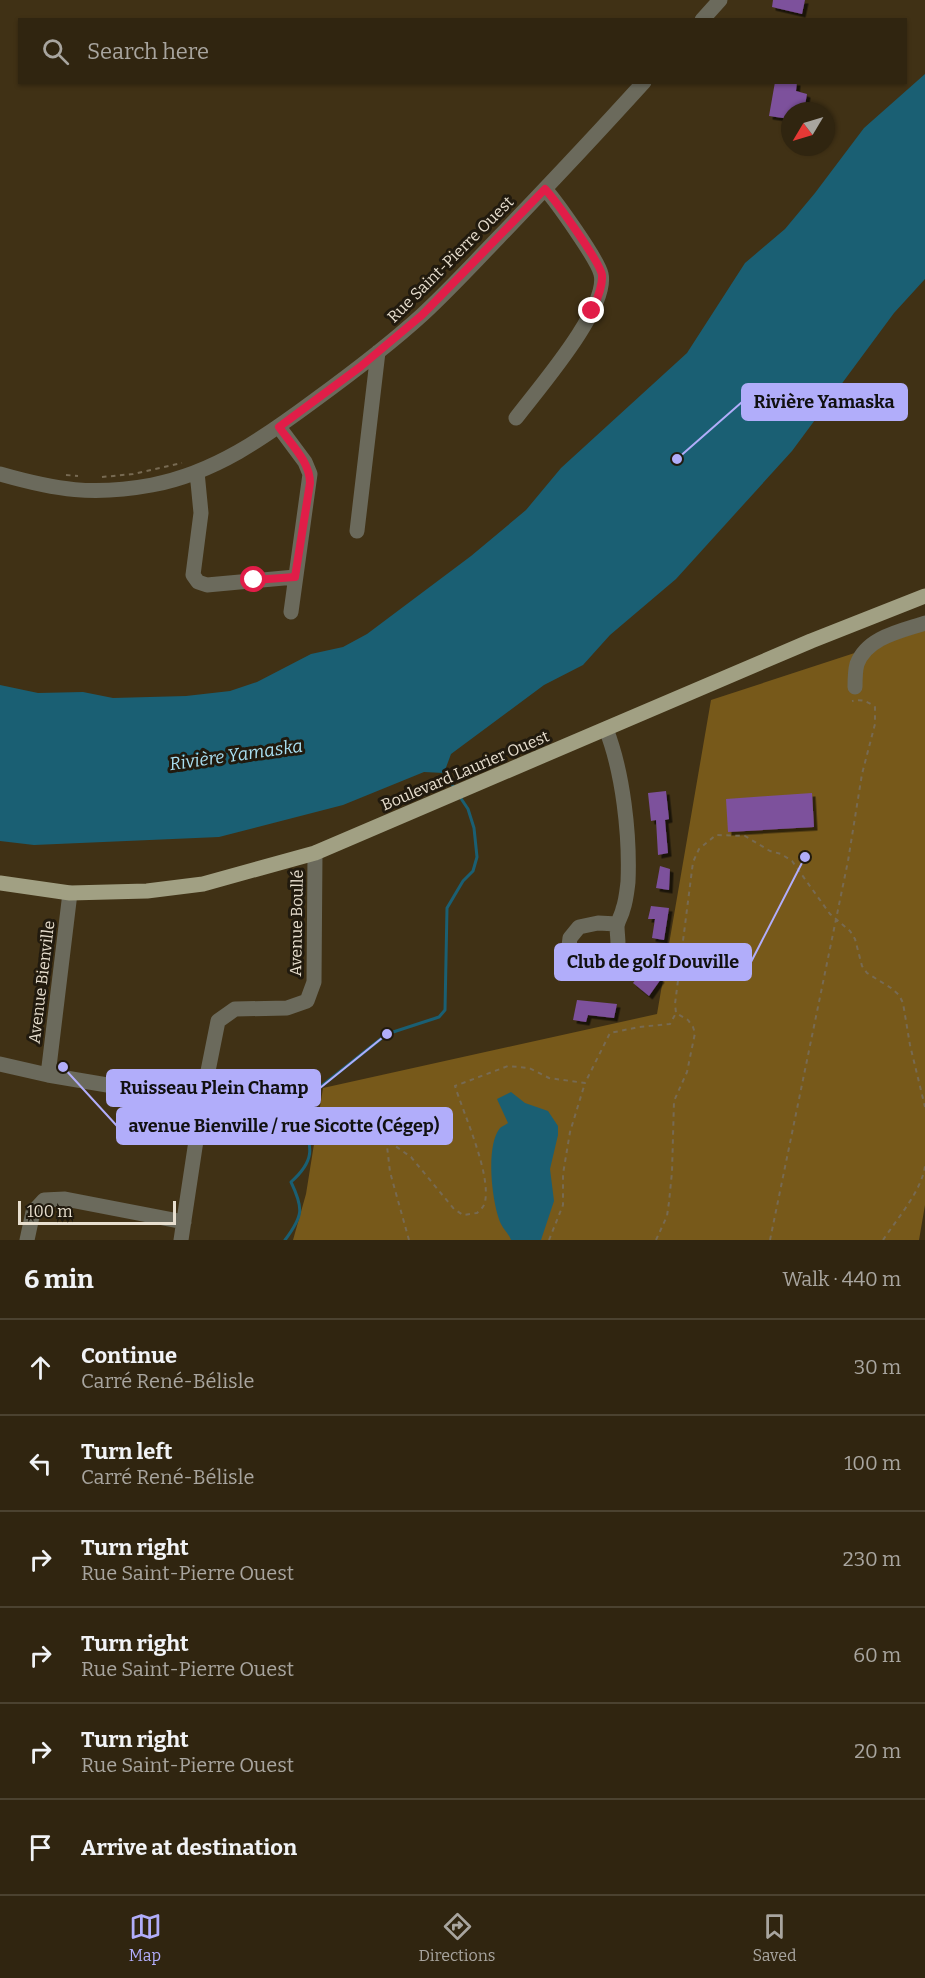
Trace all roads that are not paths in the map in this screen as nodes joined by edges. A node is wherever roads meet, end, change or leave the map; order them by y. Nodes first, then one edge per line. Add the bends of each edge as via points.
1 (720, 0) edge
2 (704, 18) edge
3 (642, 84) edge
4 (545, 189) junction
5 (378, 352) junction
6 (516, 418) dead end
7 (279, 427) junction
8 (197, 472) junction
9 (0, 474) edge
10 (357, 531) dead end
11 (295, 577) junction
12 (925, 596) edge
13 (291, 612) dead end
14 (925, 623) edge
15 (853, 694) road end
16 (606, 729) junction
17 (315, 853) junction
18 (0, 883) edge
19 (70, 893) junction
20 (617, 924) dead end
21 (0, 1064) edge
22 (48, 1075) junction
23 (202, 1101) junction
24 (184, 1222) junction
25 (27, 1240) edge
26 (181, 1240) edge

1 - 2 street
3 - 4 street, Rue Saint-Pierre Ouest
4 - 5 street, Rue Saint-Pierre Ouest via 422,315
4 - 6 street via 602,275 599,292 580,335
5 - 7 street, Rue Saint-Pierre Ouest
5 - 10 street
7 - 8 street, Rue Saint-Pierre Ouest via 240,453
7 - 11 street via 310,474
8 - 9 street, Rue Saint-Pierre Ouest via 153,485 93,492 37,485
8 - 11 street via 201,513 193,575 198,582 225,585
11 - 13 street
12 - 16 main road, Boulevard Laurier Ouest
14 - 15 street via 872,644 856,666
16 - 17 main road, Boulevard Laurier Ouest
16 - 20 street via 615,753 627,834 628,883
17 - 19 main road, Boulevard Laurier Ouest via 203,884 147,891
17 - 23 street, Avenue Boullé via 314,982 307,1001 287,1008 235,1009 218,1021
18 - 19 main road, Boulevard Laurier Ouest
19 - 22 street, Avenue Bienville
21 - 22 street
22 - 23 street
23 - 24 street, Avenue Boullé
24 - 25 street via 65,1200 44,1200 33,1212
24 - 26 street, Avenue Boullé

